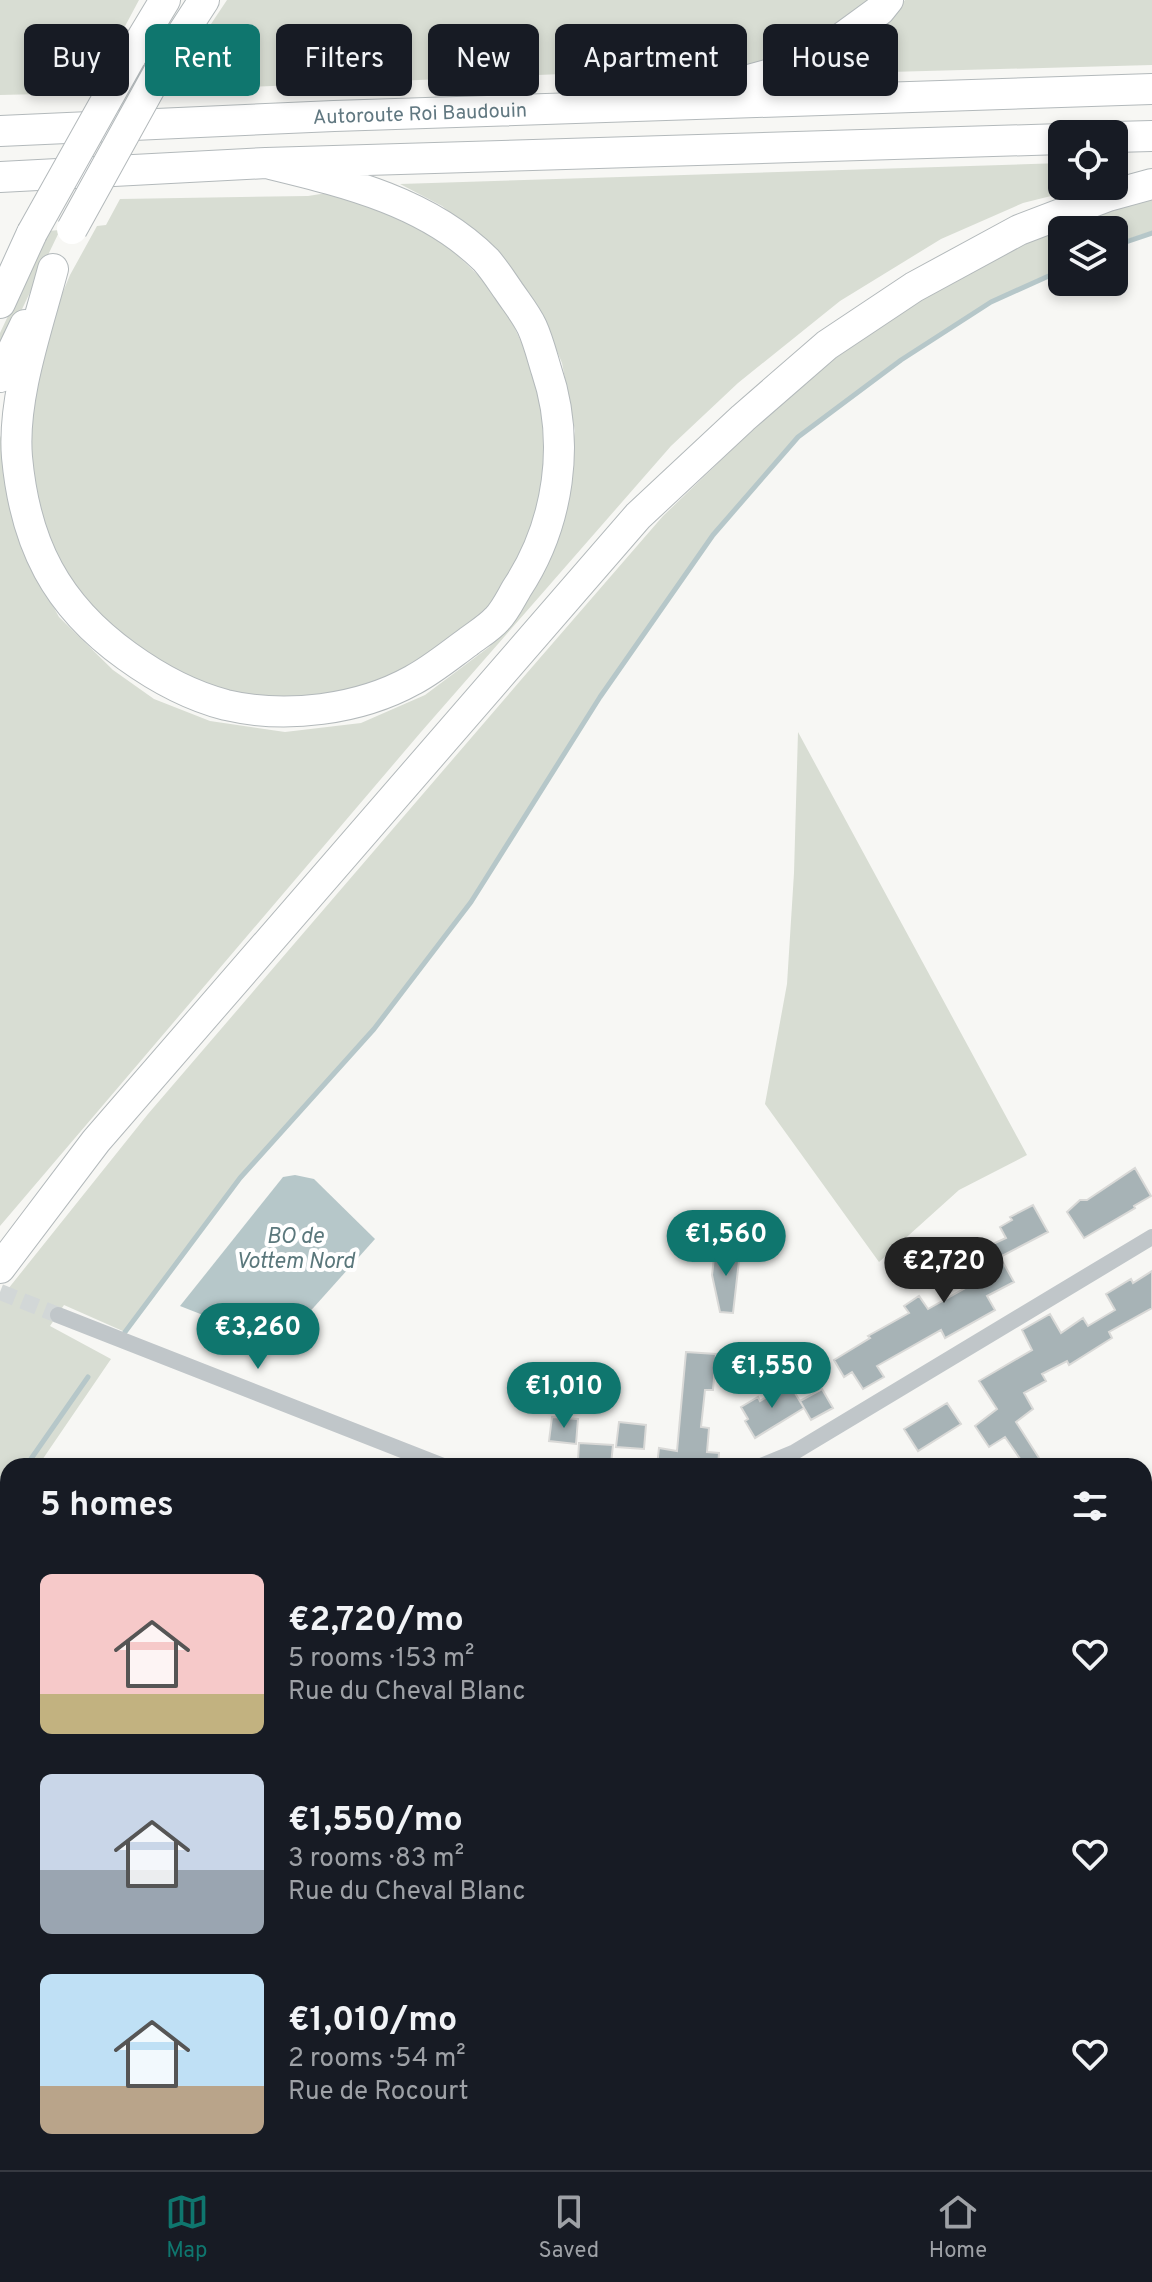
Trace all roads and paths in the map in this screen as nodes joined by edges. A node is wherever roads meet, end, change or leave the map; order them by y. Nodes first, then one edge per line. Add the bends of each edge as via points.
1 (204, 0) edge
2 (888, 0) edge
3 (158, 5) edge
4 (1152, 89) edge
5 (710, 104) junction
6 (0, 131) edge
7 (1152, 136) edge
8 (1128, 137) edge
9 (1048, 139) edge
10 (266, 163) junction
11 (0, 177) edge
12 (1152, 184) edge
13 (53, 269) junction
14 (0, 303) edge
15 (0, 377) edge
16 (1152, 1237) edge
17 (0, 1268) edge
18 (58, 1315) tunnel mouth
19 (423, 1458) edge
20 (781, 1458) edge

1 - 13 highway, bridge via 167,57
2 - 5 highway via 806,64 749,80
3 - 14 highway, bridge via 32,233
4 - 5 highway, Autoroute Roi Baudouin
5 - 6 highway, Autoroute Roi Baudouin
7 - 8 highway
9 - 10 highway
10 - 11 highway
10 - 13 highway via 359,187 429,216 453,233 487,261 518,305 532,327 553,389 560,448 557,476 551,517 531,567 498,618 412,681 323,709 226,705 147,670 78,615 36,547 17,454 18,415
12 - 17 highway via 1019,230 914,287 827,345 690,467 638,516 106,1129
13 - 15 highway
16 - 20 street
18 - 19 street

